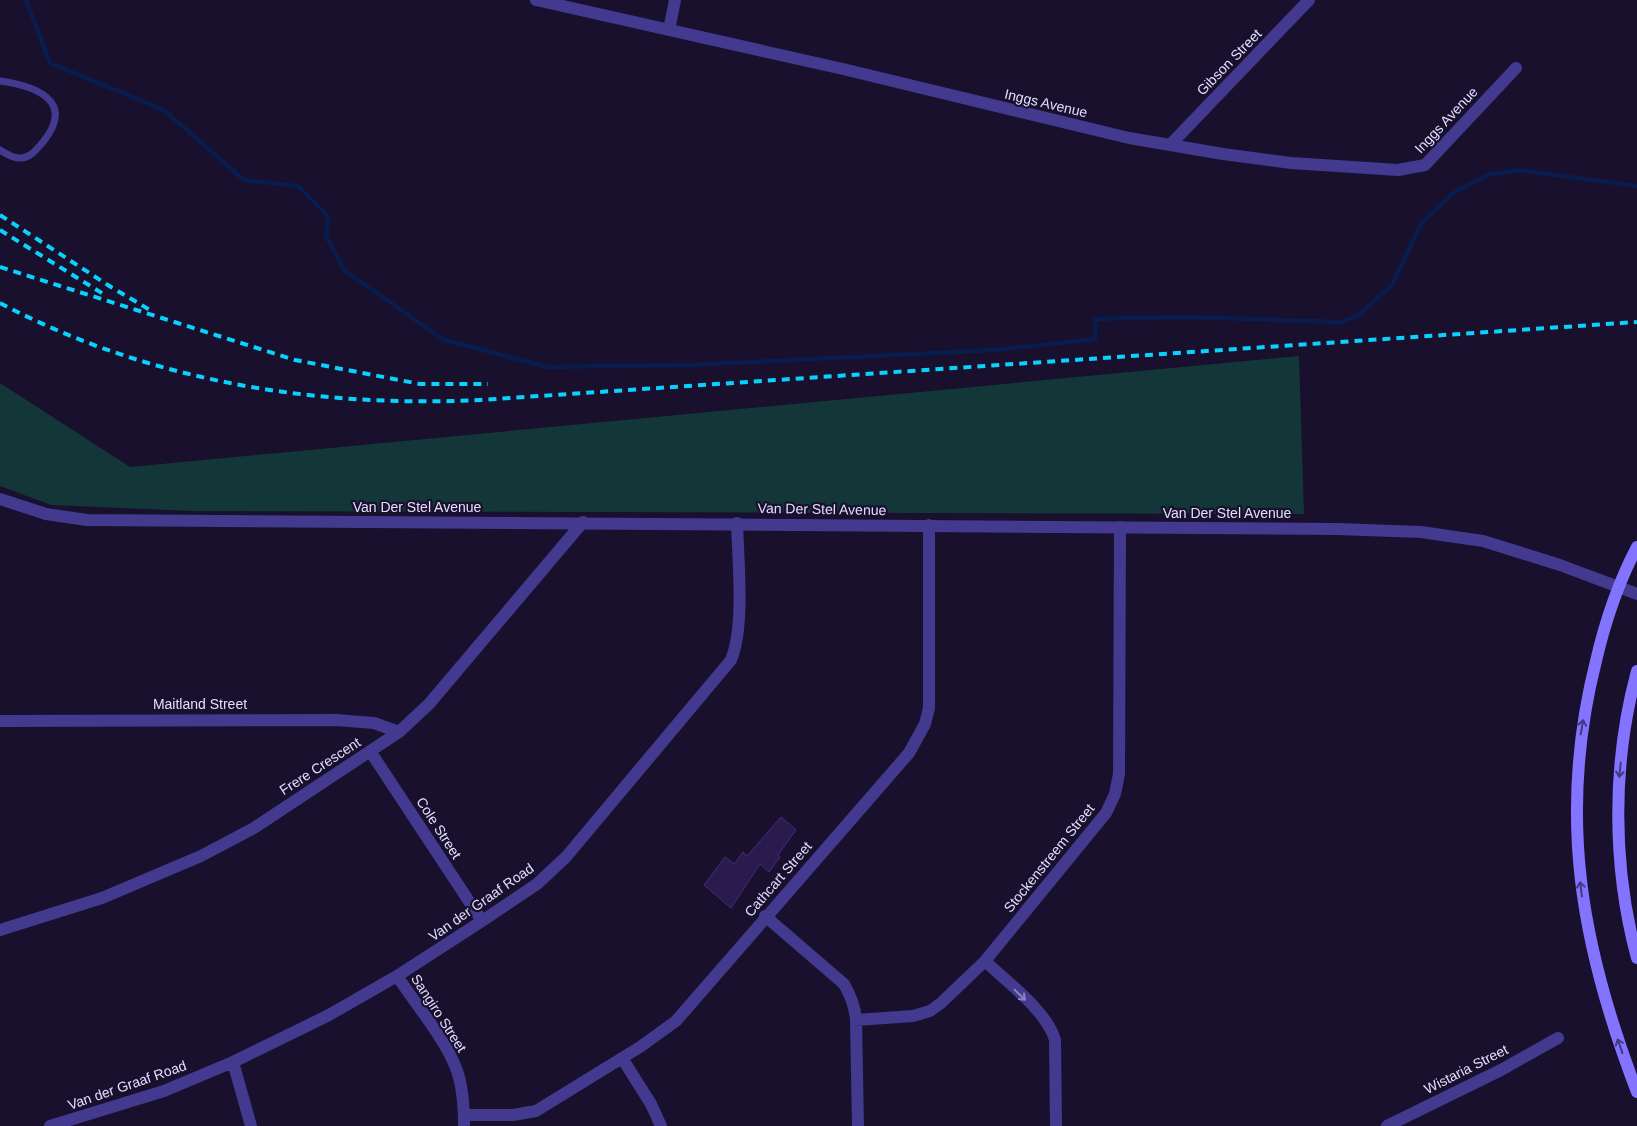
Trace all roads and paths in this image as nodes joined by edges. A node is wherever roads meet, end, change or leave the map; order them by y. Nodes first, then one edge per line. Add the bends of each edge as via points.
1 (536, 0) edge
2 (675, 0) edge
3 (1309, 0) edge
4 (669, 30) junction
5 (1516, 68) dead end
6 (0, 81) edge
7 (1170, 145) junction
8 (0, 150) edge
9 (0, 499) edge
10 (583, 522) junction
11 (737, 523) junction
12 (929, 525) junction
13 (1120, 528) junction
14 (1637, 547) edge
15 (1619, 587) junction
16 (1637, 594) edge
17 (1637, 671) edge
18 (0, 721) edge
19 (399, 732) junction
20 (370, 751) junction
21 (765, 916) junction
22 (482, 921) junction
23 (0, 930) edge
24 (1637, 958) edge
25 (985, 961) junction
26 (397, 976) junction
27 (856, 1020) junction
28 (1558, 1038) dead end
29 (622, 1058) junction
30 (233, 1062) junction
31 (1637, 1092) edge
32 (464, 1121) edge
33 (50, 1126) edge
34 (251, 1126) edge
35 (661, 1126) edge
36 (858, 1126) edge
37 (1056, 1126) edge
38 (1387, 1126) edge

1 - 4 street, Inggs Avenue
2 - 4 street
3 - 7 street, Gibson Street
4 - 7 street, Inggs Avenue
5 - 7 street, Inggs Avenue via 1431,160 1418,168 1398,170 1291,163
6 - 8 lane via 33,88 43,94 54,110 55,118 49,134 28,157 17,158
9 - 10 street, Van Der Stel Avenue via 46,514 87,520
10 - 11 street, Van Der Stel Avenue
10 - 19 street, Frere Crescent via 434,698
11 - 12 street, Van Der Stel Avenue
11 - 22 street, Van der Graaf Road via 738,625 731,660 566,857 538,884
12 - 13 street, Van Der Stel Avenue
12 - 21 street, Cathcart Street via 929,708 925,724 909,752
13 - 15 street, Van Der Stel Avenue via 1421,532 1505,547
13 - 25 street, Stockenstreem Street via 1119,774 1115,794 1106,813
14 - 15 main road
15 - 16 street, Van Der Stel Avenue
31 -> 15 main road via 1601,988 1581,896 1576,842 1583,720 1599,647
17 -> 24 main road via 1626,721 1619,778 1619,845 1627,912
18 - 19 street, Maitland Street via 336,720 374,723
19 - 20 street, Frere Crescent
20 - 22 street, Cole Street
20 - 23 street, Frere Crescent via 254,828 201,856 102,898
21 - 27 street via 844,984 856,1007
21 - 29 street, Cathcart Street via 676,1021
22 - 26 street, Van der Graaf Road
25 - 27 street, Stockenstreem Street via 930,1011 913,1016
25 -> 37 street via 1035,1008 1052,1030 1055,1040
26 - 30 street, Van der Graaf Road via 329,1015
26 - 32 street, Sangiro Street via 453,1061 462,1092
27 - 36 street
28 - 38 street, Wistaria Street
29 - 32 street, Cathcart Street via 536,1111
29 - 35 street
30 - 33 street, Van der Graaf Road via 164,1091
30 - 34 street

